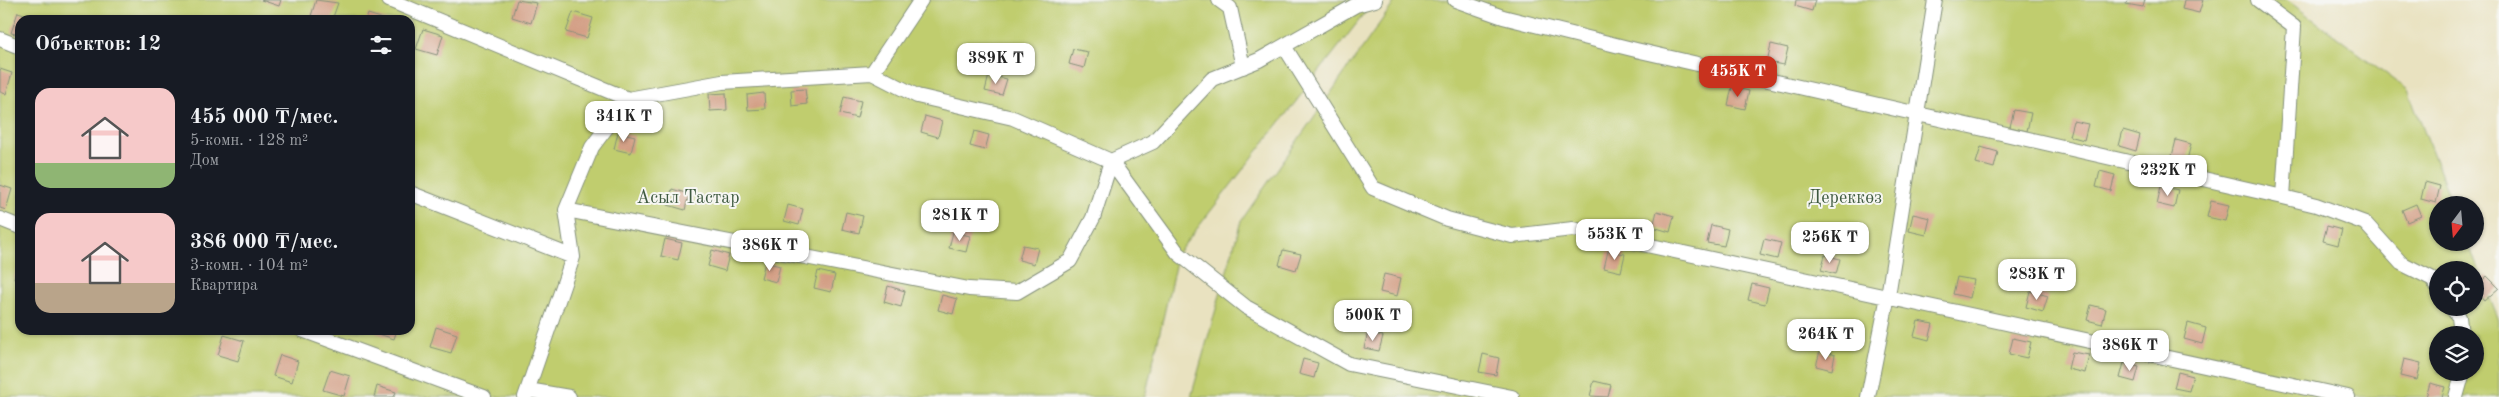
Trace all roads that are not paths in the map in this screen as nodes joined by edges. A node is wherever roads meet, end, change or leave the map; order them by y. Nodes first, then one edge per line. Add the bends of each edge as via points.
1 (390, 0) edge
2 (921, 0) edge
3 (1219, 0) edge
4 (1375, 0) edge
5 (1455, 0) edge
6 (1935, 0) edge
7 (2258, 0) edge
8 (0, 39) edge
9 (15, 45) edge
10 (1284, 46) junction
11 (1243, 67) junction
12 (872, 73) junction
13 (628, 99) junction
14 (1918, 116) junction
15 (1112, 161) junction
16 (415, 195) edge
17 (2283, 197) junction
18 (566, 210) junction
19 (0, 219) edge
20 (15, 225) edge
21 (573, 257) junction
22 (2429, 277) edge
23 (1888, 296) junction
24 (316, 335) edge
25 (2460, 381) edge
26 (526, 394) edge
27 (484, 397) edge
28 (570, 397) edge
29 (1512, 397) edge
30 (1868, 397) edge
31 (2348, 397) edge
32 (2456, 397) edge

1 - 13 street
2 - 12 street
3 - 11 street via 1230,8
4 - 10 street via 1356,5
5 - 14 street via 1503,16 1636,50
6 - 14 street
7 - 17 street via 2294,27
8 - 9 street
10 - 11 street
10 - 23 street via 1373,188 1447,219 1512,236 1573,229
11 - 15 street via 1212,79 1153,142
12 - 13 street via 722,82
12 - 15 street via 917,96 1013,118
13 - 18 street via 592,147
14 - 17 street
14 - 23 street
15 - 18 street via 1093,218 1070,261 1017,292 969,289
15 - 29 street via 1178,253 1246,307 1349,364
16 - 21 street
17 - 22 street via 2365,223 2401,262
18 - 21 street
19 - 20 street
21 - 26 street
23 - 30 street
23 - 31 street
24 - 27 street
25 - 32 street
26 - 28 street

